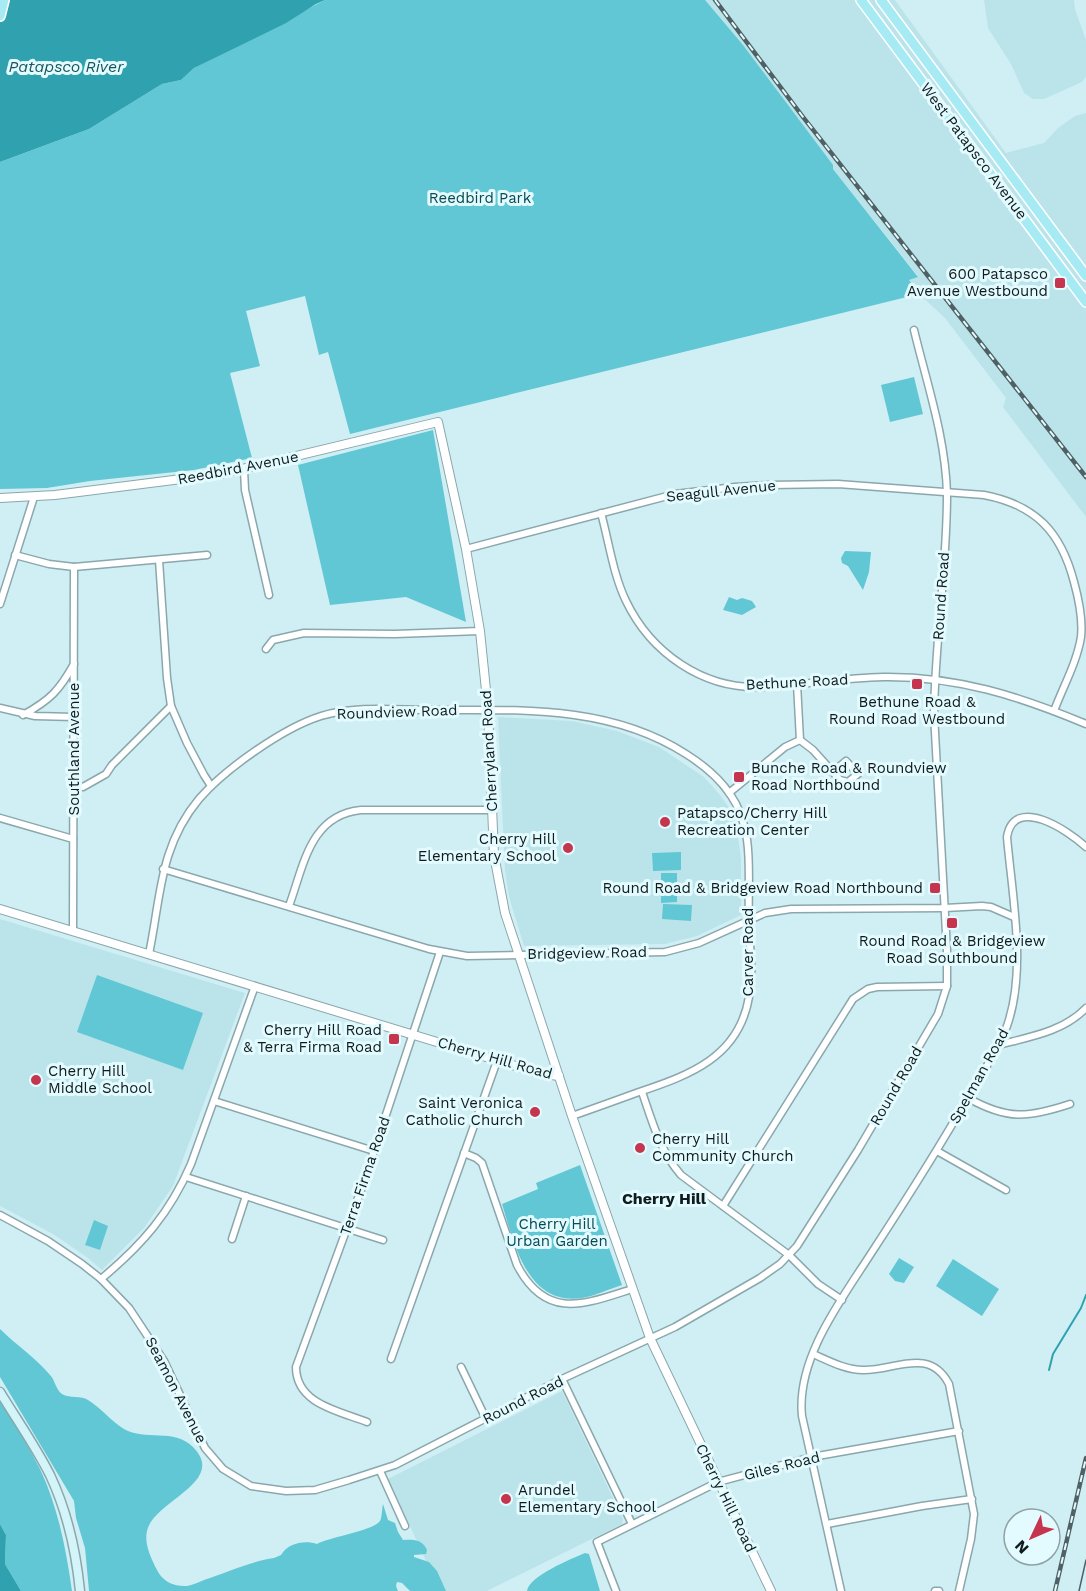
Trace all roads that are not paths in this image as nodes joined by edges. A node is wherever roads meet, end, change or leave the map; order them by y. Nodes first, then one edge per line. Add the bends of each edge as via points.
1 (4, 0) edge
2 (861, 0) edge
3 (881, 0) edge
4 (0, 16) edge
5 (1086, 276) edge
6 (1086, 302) edge
7 (914, 330) dead end
8 (438, 422) joint
9 (244, 470) junction
10 (946, 494) junction
11 (34, 497) junction
12 (0, 498) edge
13 (601, 513) junction
14 (466, 549) junction
15 (15, 555) junction
16 (207, 555) dead end
17 (159, 560) junction
18 (74, 567) junction
19 (3, 586) edge
20 (268, 595) dead end
21 (0, 604) edge
22 (480, 631) junction
23 (266, 649) dead end
24 (74, 664) junction
25 (934, 679) junction
26 (797, 684) junction
27 (171, 706) junction
28 (0, 708) edge
29 (488, 710) junction
30 (1054, 711) junction
31 (23, 715) junction
32 (74, 717) junction
33 (1086, 724) edge
34 (800, 740) junction
35 (833, 772) dead end
36 (73, 785) junction
37 (212, 786) junction
38 (729, 793) junction
39 (493, 810) junction
40 (0, 818) edge
41 (73, 840) junction
42 (1086, 847) edge
43 (163, 869) junction
44 (290, 906) junction
45 (945, 908) junction
46 (0, 909) edge
47 (1014, 917) junction
48 (748, 920) junction
49 (73, 931) junction
50 (440, 952) junction
51 (149, 954) junction
52 (518, 955) junction
53 (255, 986) junction
54 (947, 986) junction
55 (1086, 1008) edge
56 (412, 1034) junction
57 (998, 1045) junction
58 (497, 1061) junction
59 (559, 1076) junction
60 (642, 1092) junction
61 (968, 1098) junction
62 (214, 1101) junction
63 (1070, 1104) dead end
64 (572, 1116) junction
65 (937, 1150) junction
66 (374, 1151) junction
67 (464, 1153) junction
68 (186, 1177) junction
69 (1006, 1190) dead end
70 (246, 1196) junction
71 (723, 1206) junction
72 (0, 1215) edge
73 (347, 1228) junction
74 (232, 1239) dead end
75 (383, 1240) dead end
76 (789, 1255) junction
77 (101, 1279) junction
78 (632, 1289) junction
79 (842, 1300) junction
80 (650, 1338) junction
81 (813, 1354) junction
82 (391, 1359) dead end
83 (461, 1367) dead end
84 (562, 1380) junction
85 (0, 1392) edge
86 (486, 1419) junction
87 (367, 1422) dead end
88 (959, 1431) junction
89 (812, 1457) junction
90 (380, 1471) junction
91 (718, 1482) junction
92 (273, 1490) joint
93 (972, 1499) junction
94 (632, 1524) junction
95 (826, 1524) junction
96 (405, 1526) dead end
97 (80, 1591) edge
98 (616, 1591) edge
99 (771, 1591) edge
100 (842, 1591) edge
101 (959, 1591) edge

1 - 4 main road
2 - 6 main road, West Patapsco Avenue
3 - 5 main road, West Patapsco Avenue
7 - 10 street, Round Road via 937,422
8 - 9 street, Reedbird Avenue
8 - 14 street, Cherryland Road
9 - 11 street, Reedbird Avenue
9 - 20 street
10 - 13 street, Seagull Avenue via 838,484 769,485 675,494
10 - 25 street, Round Road
10 - 30 street via 984,495 1016,504 1044,524 1063,549 1082,623 1077,653
11 - 12 street, Reedbird Avenue
11 - 15 street
13 - 14 street, Seagull Avenue
13 - 26 street, Bethune Road via 625,600 643,630 666,654 694,672 725,684
14 - 22 street, Cherryland Road
15 - 18 street
15 - 19 street
16 - 17 street
17 - 18 street
17 - 27 street
18 - 24 street, Southland Avenue
19 - 21 street
22 - 23 street via 304,633 273,640
22 - 29 street, Cherryland Road
24 - 31 street via 56,692
24 - 32 street, Southland Avenue
25 - 26 street, Bethune Road via 884,677
25 - 30 street, Bethune Road via 997,691
25 - 45 street, Round Road
26 - 34 street
27 - 36 street via 106,774 83,787
27 - 37 street
28 - 31 street
29 - 37 street, Roundview Road via 356,711 320,716 285,732
29 - 38 street, Roundview Road via 574,714 640,730 694,759
29 - 39 street, Cherryland Road
30 - 33 street, Bethune Road
31 - 32 street
32 - 36 street, Southland Avenue
34 - 35 street
34 - 38 street via 785,747
36 - 41 street, Southland Avenue
37 - 43 street, Roundview Road via 179,828
38 - 48 street, Carver Road via 746,835
39 - 44 street via 361,810 330,820 309,849
39 - 52 street, Cherryland Road via 497,872
40 - 41 street
41 - 49 street, Southland Avenue
42 - 47 street, Spelman Road via 1063,829 1043,821 1019,817 1011,823 1007,837
43 - 44 street, Bridgeview Road
43 - 51 street, Roundview Road
44 - 50 street, Bridgeview Road
45 - 47 street, Bridgeview Road via 991,907
45 - 48 street, Bridgeview Road via 791,909
45 - 54 street, Round Road
46 - 49 street, Cherry Hill Road
47 - 57 street, Spelman Road via 1016,992
48 - 52 street, Bridgeview Road via 699,943 665,952
48 - 60 street, Carver Road via 751,978 742,1023 709,1063
49 - 51 street, Cherry Hill Road
50 - 52 street, Bridgeview Road
50 - 56 street, Terra Firma Road
51 - 53 street, Cherry Hill Road
52 - 59 street, Cherryland Road
53 - 56 street, Cherry Hill Road
53 - 62 street
54 - 71 street via 877,987 853,999
54 - 76 street, Round Road via 938,1014 888,1100
55 - 57 street via 1063,1025
56 - 58 street, Cherry Hill Road
56 - 66 street, Terra Firma Road
57 - 61 street, Spelman Road
58 - 59 street, Cherry Hill Road
58 - 67 street
59 - 64 street, Cherry Hill Road
60 - 64 street, Carver Road
60 - 71 street via 659,1141 673,1165
61 - 63 street via 1008,1115 1038,1113
61 - 65 street, Spelman Road
62 - 66 street
62 - 68 street
64 - 78 street, Cherry Hill Road
65 - 69 street
65 - 79 street, Spelman Road
66 - 73 street, Terra Firma Road
67 - 78 street via 482,1163 517,1265 534,1288 557,1302 576,1305
67 - 82 street
68 - 70 street
68 - 77 street via 151,1232
70 - 73 street
70 - 74 street
71 - 76 street
72 - 77 street, Seamon Avenue via 66,1252
73 - 75 street
73 - 87 street, Terra Firma Road via 296,1376 308,1396
76 - 79 street
76 - 80 street, Round Road via 760,1278
77 - 92 street, Seamon Avenue via 129,1308 153,1342 213,1459 241,1481
78 - 80 street, Cherry Hill Road
79 - 81 street, Spelman Road
80 - 84 street, Round Road
80 - 91 street, Cherry Hill Road
81 - 88 street via 861,1370 927,1363 949,1383
81 - 89 street, Spelman Road via 801,1401
83 - 86 street
84 - 86 street, Round Road
84 - 94 street
85 - 97 main road via 61,1500
86 - 90 street, Round Road
88 - 89 street, Giles Road
88 - 93 street
89 - 91 street, Giles Road
89 - 95 street, Spelman Road
90 - 92 street, Round Road via 315,1490
90 - 96 street
91 - 94 street, Giles Road
91 - 99 street, Cherry Hill Road
93 - 95 street
93 - 101 street via 973,1524
94 - 98 street, Giles Road via 597,1542
95 - 100 street, Spelman Road

